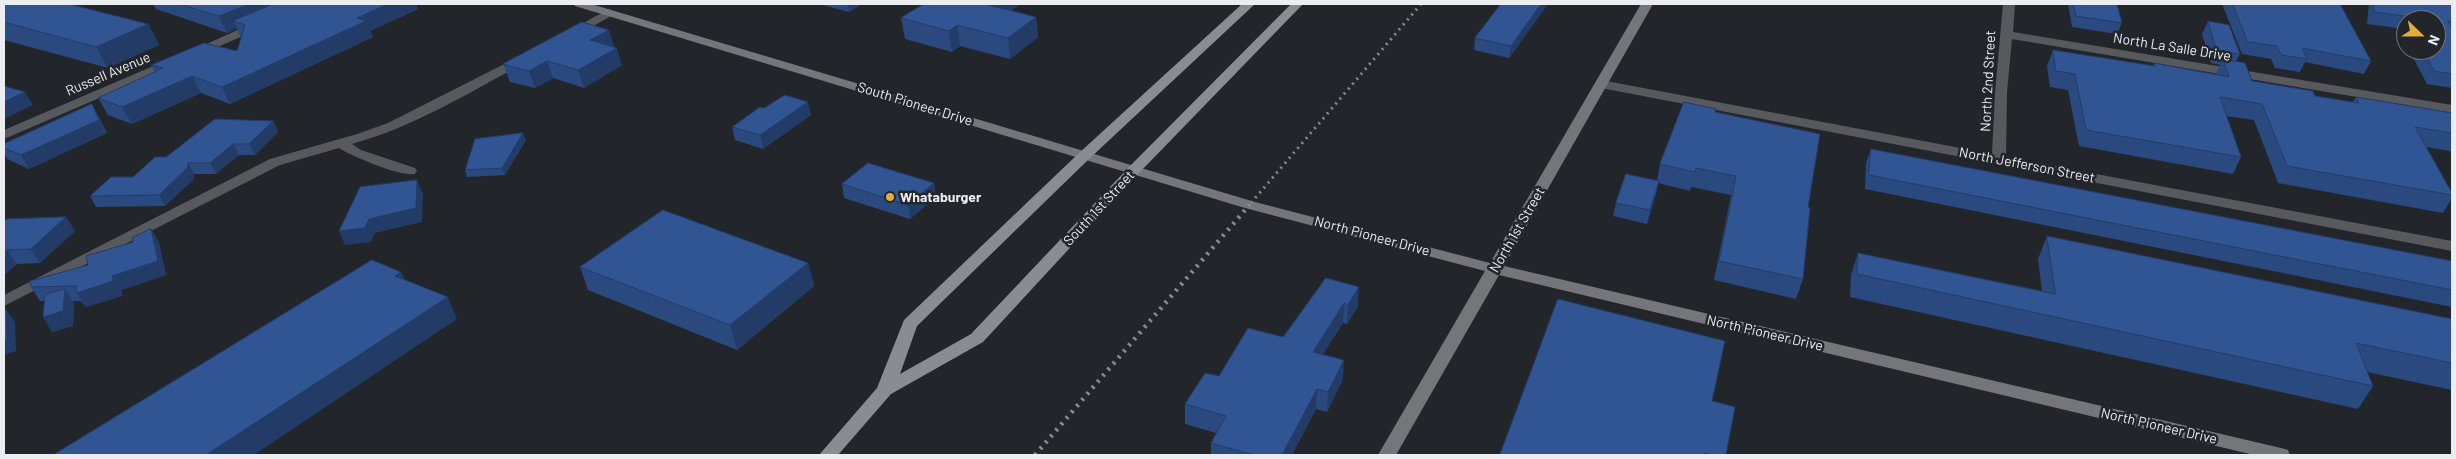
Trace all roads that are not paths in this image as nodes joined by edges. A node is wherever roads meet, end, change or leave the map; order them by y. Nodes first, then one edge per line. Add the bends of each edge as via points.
1 (579, 4) edge
2 (1250, 4) edge
3 (1297, 4) edge
4 (1647, 4) edge
5 (2009, 4) edge
6 (609, 13) junction
7 (272, 19) edge
8 (2005, 34) junction
9 (557, 41) edge
10 (531, 54) edge
11 (1601, 84) junction
12 (2452, 108) edge
13 (4, 135) edge
14 (341, 143) junction
15 (1084, 156) junction
16 (1999, 160) junction
17 (1134, 170) junction
18 (410, 171) dead end
19 (1250, 204) joint
20 (2452, 246) edge
21 (1495, 269) junction
22 (4, 301) edge
23 (885, 390) junction
24 (828, 455) edge
25 (1387, 455) edge
26 (2281, 455) edge

1 - 6 street, South Pioneer Drive
2 - 15 main road, South 1st Street
3 - 17 main road, South 1st Street
4 - 11 street, North 1st Street
5 - 8 street, North 2nd Street
6 - 9 street
6 - 15 street, South Pioneer Drive via 817,73
7 - 13 street, Russell Avenue
8 - 12 street, North La Salle Drive
8 - 16 street, North 2nd Street
10 - 14 street via 400,122
11 - 16 street, North Jefferson Street
11 - 21 street, North 1st Street
14 - 18 street via 356,153
14 - 22 street via 275,162
15 - 17 street, South Pioneer Drive
15 - 23 main road, South 1st Street via 910,324
16 - 20 street, North Jefferson Street
17 - 19 street, South Pioneer Drive
17 - 23 main road, South 1st Street via 977,338
19 - 21 street, North Pioneer Drive
21 - 25 street, North 1st Street
21 - 26 street, North Pioneer Drive
23 - 24 main road, South 1st Street

